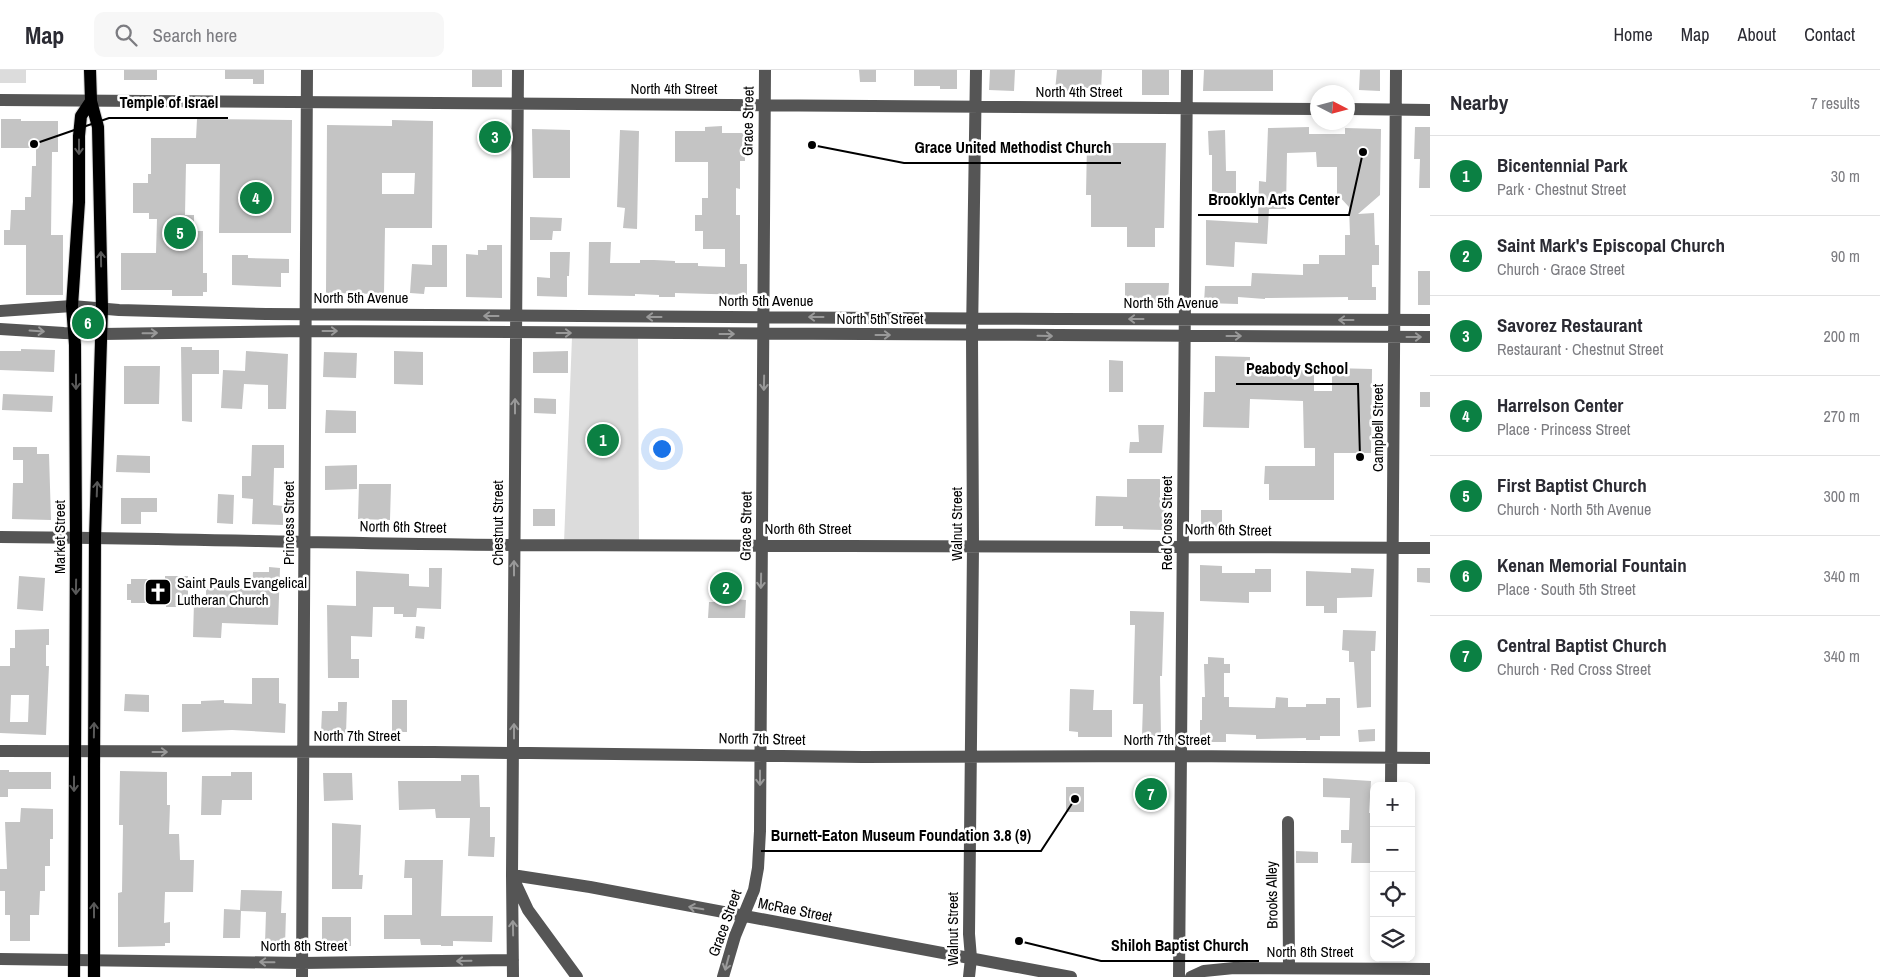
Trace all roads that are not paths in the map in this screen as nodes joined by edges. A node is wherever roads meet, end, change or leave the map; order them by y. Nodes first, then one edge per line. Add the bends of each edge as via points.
1 (90, 70) edge
2 (307, 70) edge
3 (518, 70) edge
4 (765, 70) edge
5 (976, 70) edge
6 (1187, 70) edge
7 (1396, 70) edge
8 (0, 100) edge
9 (91, 101) junction
10 (307, 104) junction
11 (517, 104) junction
12 (765, 106) junction
13 (975, 107) junction
14 (1187, 108) junction
15 (1310, 109) edge
16 (1355, 109) edge
17 (1396, 110) junction
18 (1430, 110) edge
19 (72, 306) junction
20 (102, 308) junction
21 (0, 312) edge
22 (306, 314) junction
23 (516, 316) junction
24 (764, 317) junction
25 (973, 319) junction
26 (1185, 319) junction
27 (1395, 319) junction
28 (1430, 320) edge
29 (0, 329) edge
30 (307, 331) junction
31 (516, 332) junction
32 (74, 333) junction
33 (102, 334) junction
34 (764, 334) junction
35 (972, 335) junction
36 (1185, 336) junction
37 (1394, 337) junction
38 (1430, 337) edge
39 (0, 537) edge
40 (76, 538) junction
41 (95, 538) junction
42 (305, 542) junction
43 (514, 545) junction
44 (762, 545) junction
45 (1184, 546) junction
46 (973, 547) junction
47 (1394, 548) junction
48 (1430, 548) edge
49 (0, 751) edge
50 (74, 751) junction
51 (94, 751) junction
52 (304, 753) junction
53 (514, 754) junction
54 (760, 754) junction
55 (1181, 756) junction
56 (970, 757) junction
57 (1392, 758) junction
58 (1430, 758) edge
59 (1391, 782) edge
60 (1288, 822) dead end
61 (512, 875) junction
62 (744, 917) junction
63 (971, 958) junction
64 (0, 959) edge
65 (74, 959) junction
66 (94, 959) junction
67 (513, 960) junction
68 (302, 963) junction
69 (1289, 968) junction
70 (1390, 968) edge
71 (1430, 969) edge
72 (74, 977) edge
73 (94, 977) edge
74 (302, 977) edge
75 (513, 977) edge
76 (577, 977) edge
77 (723, 977) edge
78 (969, 977) edge
79 (1071, 977) edge
80 (1179, 977) edge
81 (1192, 977) edge

1 - 9 main road, Market Street
2 - 10 street, Princess Street
3 - 11 street, Chestnut Street
4 - 12 street, Grace Street
5 - 13 street, Walnut Street
6 - 14 street, Red Cross Street
7 - 17 street, Campbell Street
8 - 9 street, North 4th Street
9 - 10 street, North 4th Street
9 -> 19 main road, Market Street via 81,116 79,136 79,202
20 -> 9 main road, Market Street via 98,127
10 - 11 street, North 4th Street
10 - 22 street, Princess Street
11 - 12 street, North 4th Street
11 - 23 street, Chestnut Street
12 - 13 street, North 4th Street
12 - 24 street, Grace Street
13 - 14 street, North 4th Street
13 - 25 street, Walnut Street
14 - 15 street, North 4th Street
14 - 26 street, Red Cross Street
16 - 17 street
17 - 18 street
17 - 27 street, Campbell Street
19 - 20 street, North 5th Avenue
19 - 21 street, North 5th Avenue
19 - 32 main road, Market Street
20 - 22 street, North 5th Avenue
20 - 33 main road, Market Street
23 -> 22 street, North 5th Avenue
22 - 30 street, Princess Street
24 -> 23 street, North 5th Avenue
23 - 31 street, Chestnut Street
25 -> 24 street, North 5th Avenue
24 - 34 street, Grace Street
26 -> 25 street, North 5th Avenue
25 - 35 street, Walnut Street
27 -> 26 street, North 5th Avenue
26 - 36 street, Red Cross Street
27 - 28 street, North 5th Avenue
27 - 37 street, Campbell Street
29 -> 32 street
30 -> 31 street
33 -> 30 street
30 - 42 street, Princess Street
31 -> 34 street, North 5th Street
43 -> 31 street, Chestnut Street
32 - 33 street
32 -> 40 main road, Market Street
41 -> 33 main road, Market Street
34 -> 35 street, North 5th Street
34 -> 44 street, Grace Street
35 -> 36 street, North 5th Street
35 - 46 street, Walnut Street
36 -> 37 street
36 - 45 street, Red Cross Street
37 -> 38 street
37 - 47 street, Campbell Street
39 - 40 street, North 6th Street
40 - 41 street, North 6th Street
40 -> 50 main road, Market Street
41 - 42 street, North 6th Street
51 -> 41 main road, Market Street
42 - 43 street, North 6th Street
42 - 52 street, Princess Street
43 - 44 street, North 6th Street
53 -> 43 street, Chestnut Street
44 - 46 street, North 6th Street
44 -> 54 street, Grace Street
45 - 46 street, North 6th Street
45 - 47 street, North 6th Street
45 - 55 street, Red Cross Street
46 - 56 street, Walnut Street
47 - 48 street, North 6th Street
47 - 57 street, Campbell Street
49 - 50 street, North 7th Street
50 - 51 street, North 7th Street
50 -> 65 main road, Market Street
51 -> 52 street, North 7th Street
66 -> 51 main road, Market Street
52 - 53 street, North 7th Street
52 - 68 street, Princess Street
53 - 54 street, North 7th Street
53 - 61 street, Chestnut Street
54 - 56 street, North 7th Street
54 -> 62 street, Grace Street via 758,868
55 - 56 street, North 7th Street
55 - 57 street, North 7th Street
55 - 80 street, Red Cross Street
56 - 63 street, Walnut Street
57 - 58 street, North 7th Street
57 - 59 street, Campbell Street
60 - 69 street, Brooks Alley
62 -> 61 street, McRae Street
67 -> 61 street, Chestnut Street
61 - 76 street via 528,910
62 - 63 street, McRae Street
62 -> 77 street, Grace Street
63 - 78 street, Walnut Street
63 - 79 street, McRae Street
64 - 65 street, North 8th Street
65 - 66 street, North 8th Street
65 - 72 main road, Market Street
68 -> 66 street, North 8th Street
66 - 73 main road, Market Street
67 -> 68 street, North 8th Street
67 - 75 street, Chestnut Street
68 - 74 street, Princess Street
69 - 70 street, North 8th Street
69 - 81 street, North 8th Street via 1234,968 1204,971
70 - 71 street, North 8th Street

